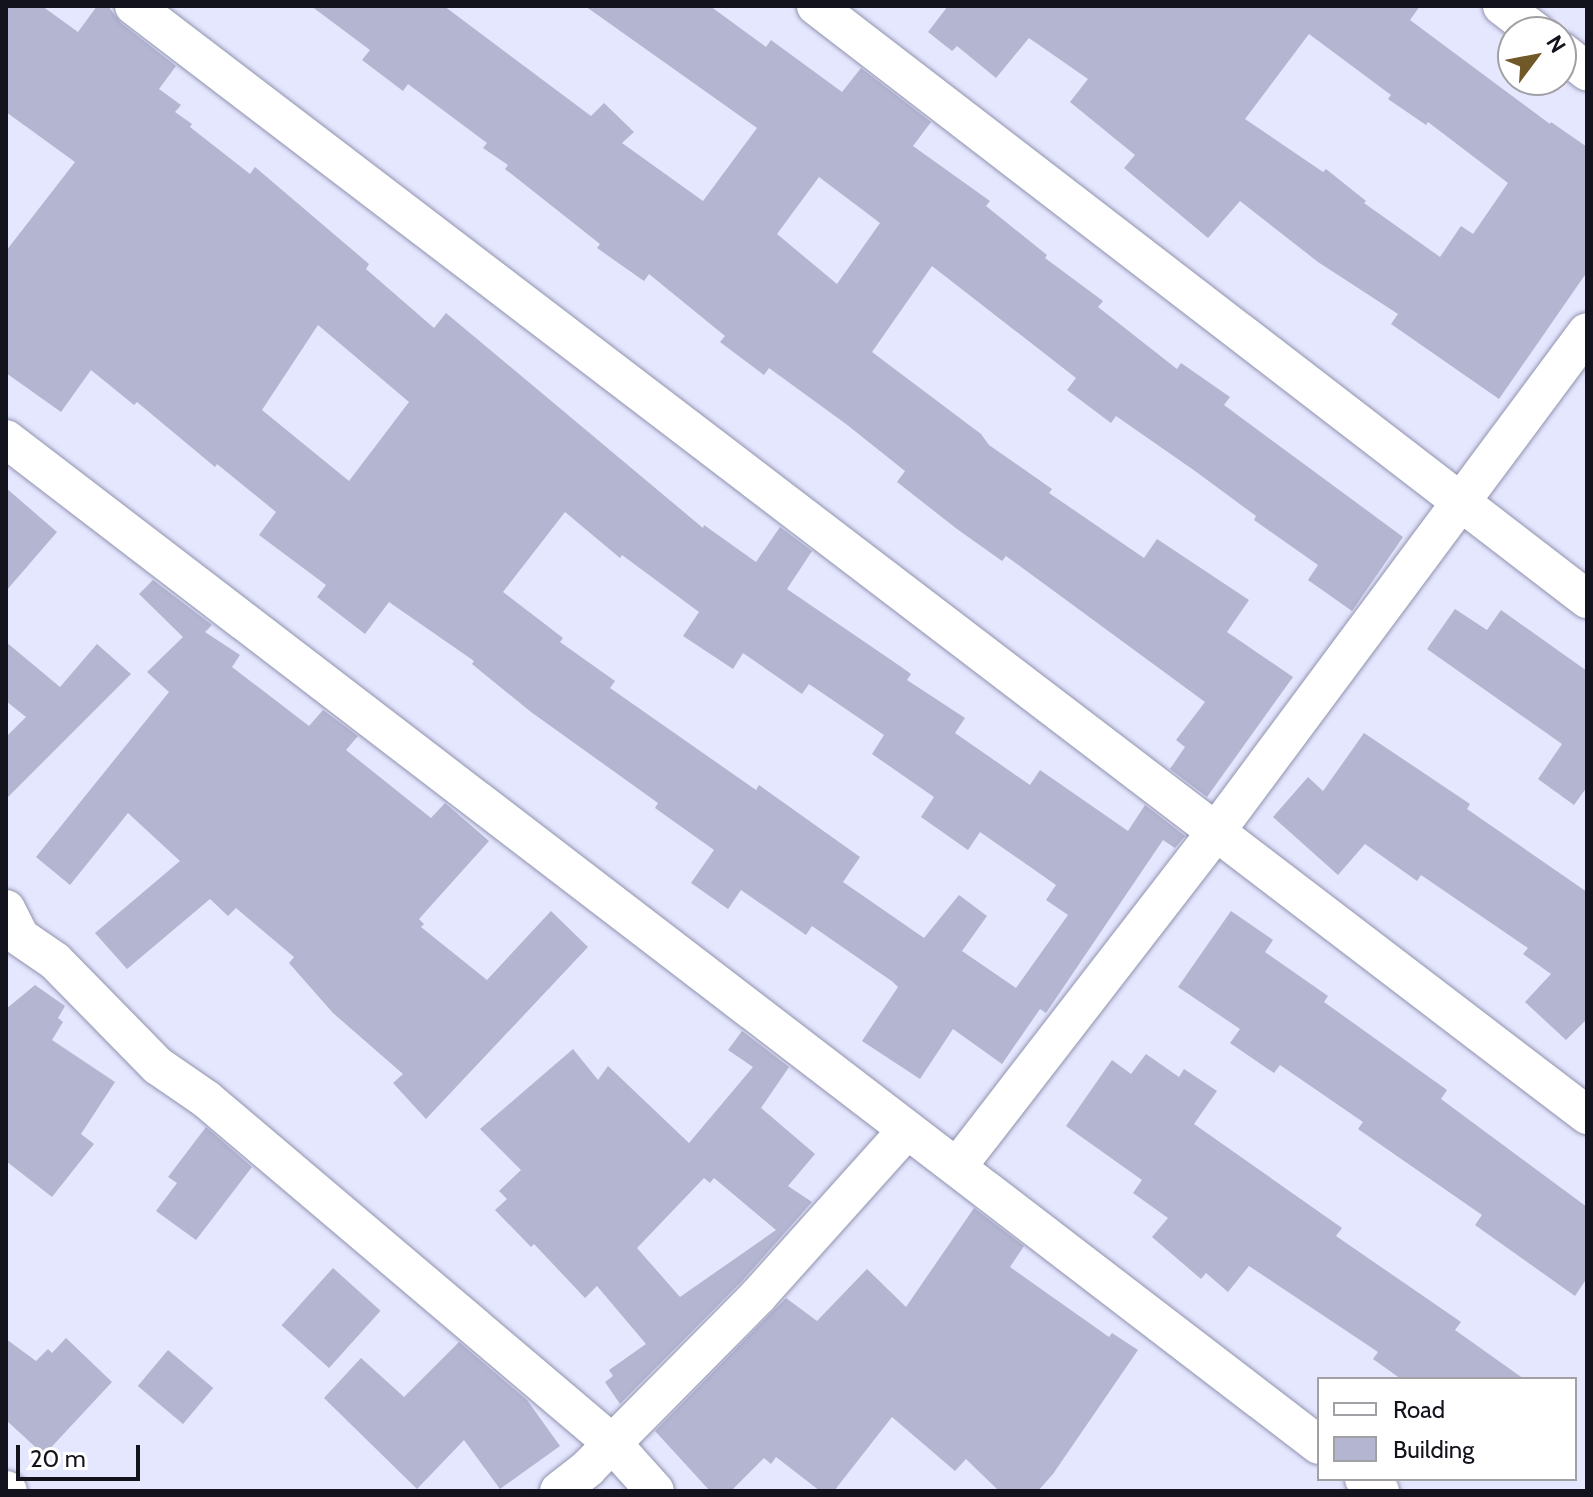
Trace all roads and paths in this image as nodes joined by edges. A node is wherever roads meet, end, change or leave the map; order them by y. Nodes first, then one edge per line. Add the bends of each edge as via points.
1 (134, 6) edge
2 (816, 6) edge
3 (1587, 332) edge
4 (6, 439) edge
5 (1459, 501) junction
6 (1587, 599) edge
7 (1217, 830) junction
8 (6, 909) edge
9 (1587, 1115) edge
10 (907, 1130) junction
11 (957, 1167) junction
12 (612, 1443) junction
13 (1317, 1443) edge
14 (559, 1491) edge
15 (655, 1491) edge

1 - 7 street
2 - 5 street
3 - 5 street
4 - 10 street
5 - 6 street
5 - 7 street
7 - 9 street
7 - 11 street
8 - 12 street via 20,937 55,961 158,1066 206,1099
10 - 11 street
10 - 12 street via 758,1296
11 - 13 street
12 - 14 street
12 - 15 street

